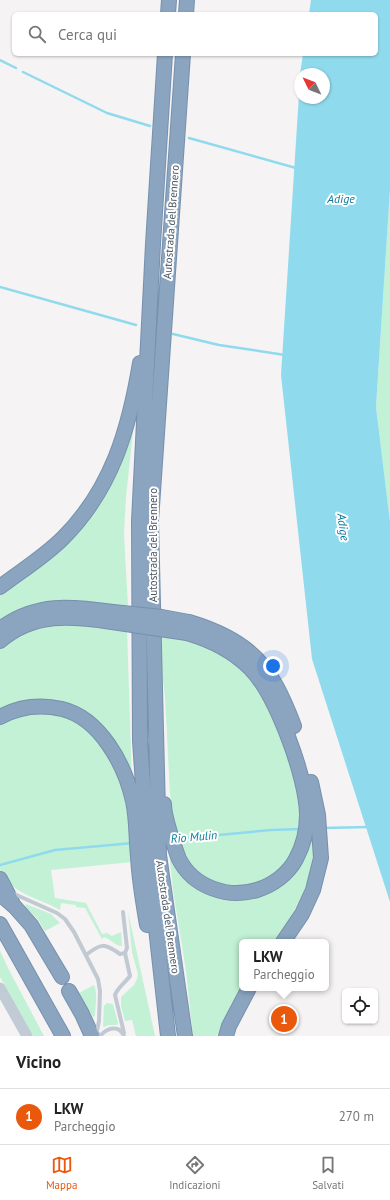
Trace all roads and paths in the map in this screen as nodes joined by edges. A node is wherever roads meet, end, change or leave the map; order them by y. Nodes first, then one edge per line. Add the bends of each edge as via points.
1 (169, 0) edge
2 (187, 0) edge
3 (168, 12) edge
4 (186, 12) edge
5 (166, 56) edge
6 (183, 56) edge
7 (150, 303) junction
8 (0, 587) edge
9 (112, 617) junction
10 (0, 629) edge
11 (0, 642) edge
12 (0, 717) edge
13 (312, 815) junction
14 (152, 829) junction
15 (148, 856) junction
16 (2, 888) edge
17 (124, 912) dead end
18 (0, 924) edge
19 (285, 939) edge
20 (125, 953) junction
21 (86, 955) junction
22 (62, 977) dead end
23 (0, 988) edge
24 (69, 991) dead end
25 (247, 991) edge
26 (167, 1030) edge
27 (124, 1035) edge
28 (27, 1036) edge
29 (64, 1036) edge
30 (92, 1036) edge
31 (96, 1036) edge
32 (100, 1036) edge
33 (185, 1036) edge
34 (226, 1036) edge

1 - 3 highway
2 - 4 highway
5 - 7 highway, Autostrada del Brennero
6 - 14 highway, Autostrada del Brennero via 151,521 155,712
7 - 8 highway via 134,399 118,452 104,485 87,511 62,539
7 - 14 highway, Autostrada del Brennero via 139,521 140,740
9 - 10 highway via 82,607 43,608 24,615
9 - 11 highway via 47,619 30,623
9 - 13 highway, bridge via 162,617 188,627 219,632 236,641 255,657 273,679 300,744 308,769
12 - 14 highway via 21,708 50,707 67,710 90,724 107,742 116,757 133,801
13 - 14 highway via 296,860 288,871 274,883 250,892 224,892 205,885 196,879 176,851
13 - 19 highway via 320,837 321,858 313,890 302,914
14 - 15 highway, Autostrada del Brennero
14 - 15 highway
15 - 26 highway, Autostrada del Brennero
15 - 33 highway, Autostrada del Brennero
16 - 21 lane via 65,919
16 - 22 highway via 31,925
17 - 20 lane via 127,948
18 - 29 highway
20 - 21 lane via 120,954 106,946 97,946
20 - 27 lane via 130,976 115,995
21 - 31 lane via 98,979 100,991
23 - 28 main road
24 - 30 highway
25 - 34 highway
27 - 32 lane via 114,1028 109,1028

